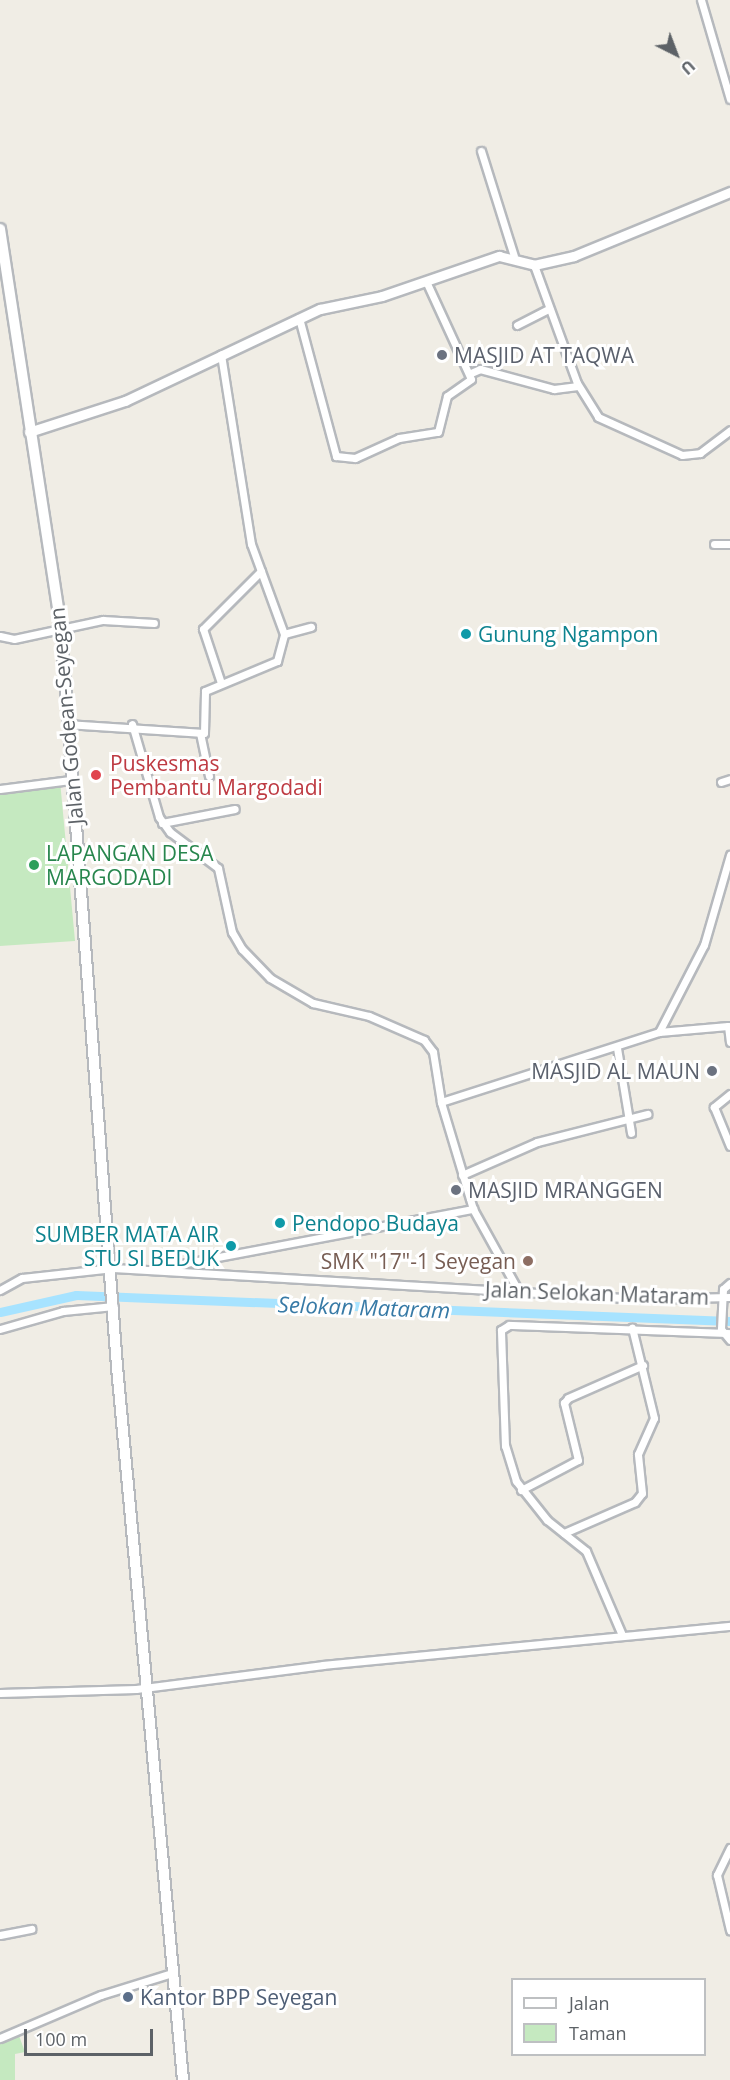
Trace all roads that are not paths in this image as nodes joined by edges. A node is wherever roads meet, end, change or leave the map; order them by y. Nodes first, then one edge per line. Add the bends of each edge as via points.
1 (701, 0) edge
2 (730, 99) edge
3 (481, 151) dead end
4 (730, 192) edge
5 (0, 229) edge
6 (514, 256) junction
7 (534, 265) junction
8 (426, 281) junction
9 (549, 309) junction
10 (299, 318) junction
11 (517, 325) dead end
12 (221, 354) junction
13 (471, 373) junction
14 (578, 386) junction
15 (730, 430) edge
16 (30, 432) junction
17 (714, 544) dead end
18 (730, 544) edge
19 (261, 571) junction
20 (154, 623) dead end
21 (61, 627) junction
22 (311, 627) dead end
23 (284, 634) junction
24 (0, 636) edge
25 (221, 683) junction
26 (65, 724) junction
27 (132, 724) junction
28 (200, 733) junction
29 (209, 776) dead end
30 (70, 780) junction
31 (730, 780) edge
32 (721, 783) dead end
33 (0, 789) edge
34 (235, 809) dead end
35 (162, 823) junction
36 (730, 855) edge
37 (729, 1026) edge
38 (659, 1032) junction
39 (730, 1042) edge
40 (617, 1048) junction
41 (730, 1094) edge
42 (441, 1102) junction
43 (647, 1114) dead end
44 (632, 1117) junction
45 (631, 1133) dead end
46 (730, 1146) edge
47 (462, 1175) junction
48 (473, 1209) junction
49 (148, 1270) junction
50 (113, 1273) junction
51 (730, 1283) edge
52 (0, 1290) edge
53 (519, 1292) junction
54 (726, 1297) edge
55 (115, 1303) junction
56 (632, 1328) junction
57 (0, 1329) edge
58 (724, 1331) edge
59 (730, 1340) edge
60 (643, 1365) junction
61 (521, 1490) junction
62 (564, 1533) junction
63 (730, 1626) edge
64 (622, 1635) junction
65 (150, 1685) junction
66 (0, 1693) edge
67 (730, 1848) edge
68 (726, 1901) edge
69 (31, 1929) dead end
70 (730, 1930) edge
71 (0, 1935) edge
72 (172, 1973) junction
73 (0, 2038) edge
74 (183, 2080) edge

1 - 2 street
3 - 6 street
4 - 7 street via 574,256
5 - 16 main road, Jalan Godean-Seyegan
6 - 7 street
6 - 8 street
7 - 9 street
8 - 10 street
8 - 13 street
9 - 11 street
9 - 14 street
10 - 12 street
10 - 13 street via 340,459 369,454 399,438 438,432 447,396 471,381
12 - 16 street via 125,401
12 - 19 street via 251,544
13 - 14 street via 480,369 554,389
14 - 15 street via 598,417 668,453 694,456
16 - 21 main road, Jalan Godean-Seyegan
17 - 18 street
19 - 23 street
19 - 25 street via 203,629
20 - 21 street via 103,620
21 - 24 street via 14,639
21 - 26 main road, Jalan Godean-Seyegan
22 - 23 street
23 - 25 street via 272,666
25 - 28 street via 203,694 208,730
26 - 27 street
26 - 30 main road, Jalan Godean-Seyegan
27 - 28 street
27 - 35 street via 145,784
28 - 29 street
30 - 33 street
30 - 50 main road, Jalan Godean-Seyegan
31 - 32 street
34 - 35 street
35 - 42 street via 218,868 232,932 256,964 313,1003 369,1016 424,1040 433,1052
36 - 38 street via 704,945
37 - 38 street
37 - 39 street
38 - 40 street
40 - 42 street
40 - 44 street
41 - 46 street via 714,1107
42 - 47 street
43 - 44 street
44 - 45 street
44 - 47 street via 537,1142
47 - 48 street
48 - 49 street
48 - 53 street
49 - 50 street, Jalan Selokan Mataram
49 - 53 street, Jalan Selokan Mataram
50 - 52 street, Jalan Selokan Mataram via 22,1278
50 - 55 main road, Jalan Godean-Seyegan
51 - 54 street
53 - 54 street, Jalan Selokan Mataram
54 - 58 street via 721,1310
55 - 57 street via 63,1311
55 - 65 main road, Jalan Godean-Seyegan via 117,1367
56 - 58 street
56 - 60 street
56 - 61 street via 502,1328 506,1446
58 - 59 street
60 - 61 street via 568,1398 564,1403 578,1460
60 - 62 street via 654,1418 638,1454 642,1493
61 - 62 street
62 - 64 street via 581,1545 600,1574
63 - 64 street
64 - 65 street
65 - 66 street
65 - 72 main road, Jalan Godean-Seyegan
67 - 68 street via 717,1875
68 - 70 street
69 - 71 street
72 - 73 street via 100,1995
72 - 74 main road, Jalan Godean-Seyegan

